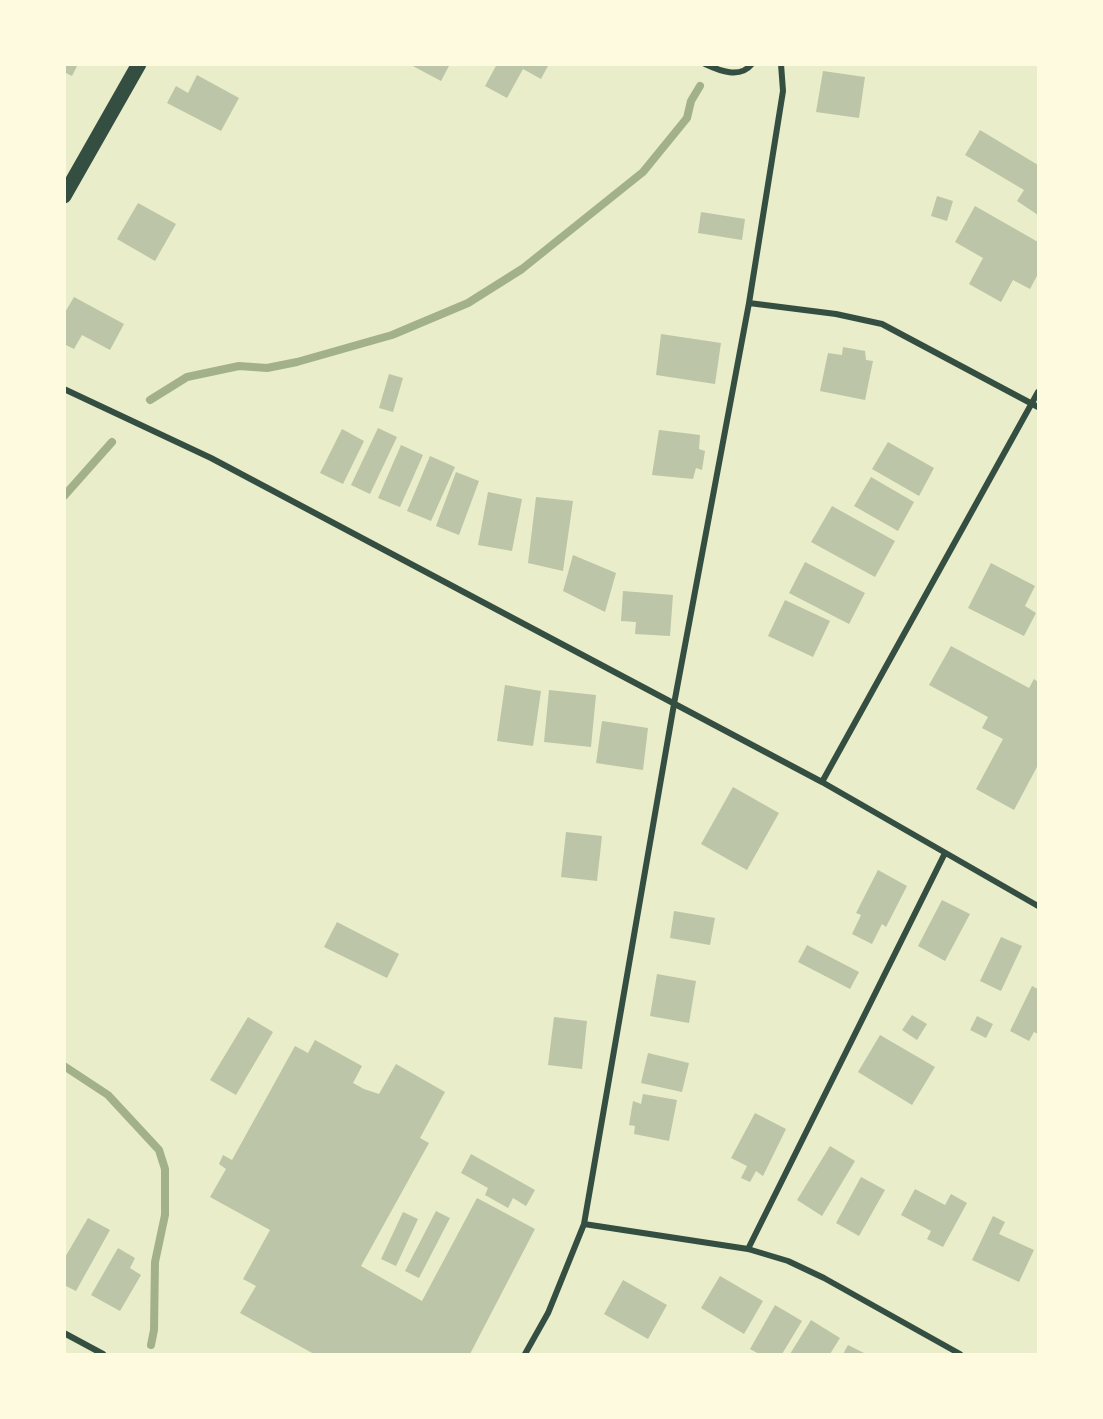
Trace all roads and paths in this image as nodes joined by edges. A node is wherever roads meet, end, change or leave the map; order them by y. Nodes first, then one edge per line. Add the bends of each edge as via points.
1 (139, 64) edge
2 (705, 64) edge
3 (752, 64) edge
4 (782, 64) edge
5 (64, 195) edge
6 (750, 303) junction
7 (64, 389) edge
8 (1038, 392) edge
9 (1035, 405) edge
10 (674, 704) junction
11 (822, 782) junction
12 (945, 853) junction
13 (1038, 906) edge
14 (584, 1224) junction
15 (748, 1249) junction
16 (64, 1333) edge
17 (103, 1354) edge
18 (525, 1354) edge
19 (960, 1354) edge

1 - 5 main road
2 - 3 street via 732,74
4 - 6 street via 783,91
6 - 9 street via 882,324
6 - 10 street
7 - 10 street via 211,458
8 - 9 street
9 - 11 street
10 - 11 street
10 - 14 street
11 - 12 street
12 - 13 street
12 - 15 street
14 - 15 street
14 - 18 street via 548,1313
15 - 19 street via 788,1261 824,1278
16 - 17 street

